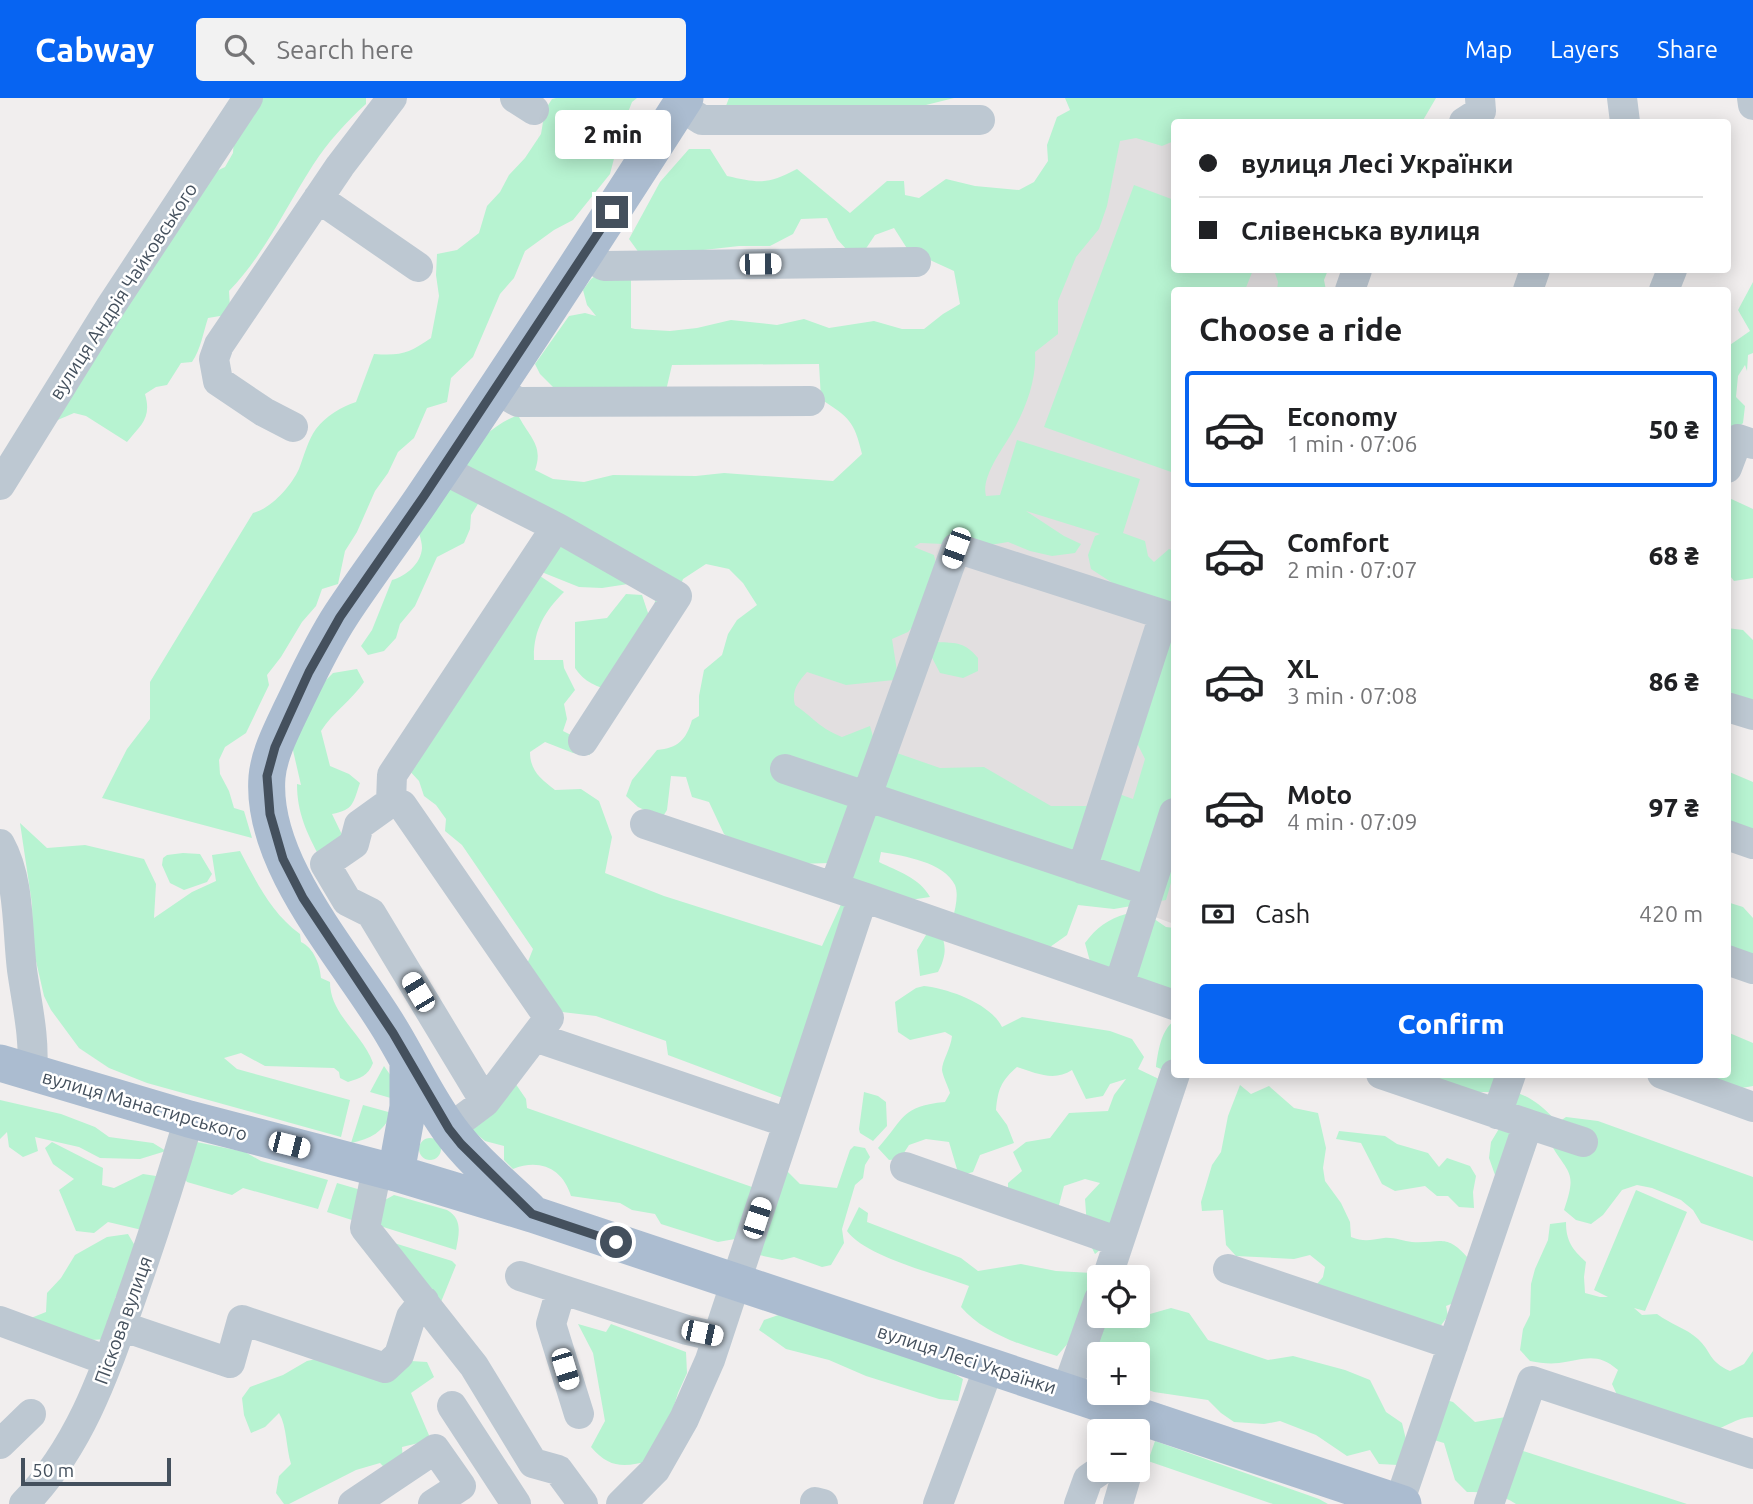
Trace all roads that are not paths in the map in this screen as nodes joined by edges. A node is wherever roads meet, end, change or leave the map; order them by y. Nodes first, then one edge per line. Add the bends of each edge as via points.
1 (248, 98) edge
2 (392, 98) edge
3 (1480, 98) edge
4 (1622, 98) edge
5 (1752, 98) edge
6 (683, 102) edge
7 (1753, 105) edge
8 (1469, 119) edge
9 (1625, 119) edge
10 (980, 120) dead end
11 (318, 198) junction
12 (584, 254) junction
13 (916, 262) dead end
14 (418, 267) dead end
15 (495, 389) junction
16 (810, 401) dead end
17 (293, 427) dead end
18 (1753, 444) edge
19 (1731, 457) edge
20 (442, 469) junction
21 (0, 485) edge
22 (556, 527) junction
23 (1169, 616) edge
24 (1731, 708) edge
25 (1753, 715) edge
26 (583, 741) dead end
27 (785, 769) dead end
28 (866, 796) junction
29 (390, 802) junction
30 (1171, 822) edge
31 (645, 824) dead end
32 (1731, 836) edge
33 (0, 844) edge
34 (1753, 844) edge
35 (1082, 869) junction
36 (834, 887) junction
37 (1149, 891) junction
38 (863, 897) junction
39 (1731, 961) edge
40 (1753, 969) edge
41 (1119, 985) junction
42 (1171, 1004) edge
43 (535, 1037) junction
44 (408, 1063) junction
45 (16, 1068) edge
46 (1174, 1078) edge
47 (1393, 1078) edge
48 (1510, 1078) edge
49 (1673, 1078) edge
50 (485, 1102) junction
51 (1753, 1107) edge
52 (1497, 1114) junction
53 (189, 1119) junction
54 (788, 1123) junction
55 (1528, 1124) junction
56 (455, 1136) junction
57 (1583, 1142) dead end
58 (392, 1162) junction
59 (905, 1167) dead end
60 (434, 1184) junction
61 (532, 1214) junction
62 (1119, 1242) junction
63 (1111, 1265) edge
64 (1228, 1269) dead end
65 (520, 1276) dead end
66 (736, 1282) junction
67 (561, 1290) junction
68 (424, 1301) junction
69 (0, 1321) edge
70 (121, 1326) junction
71 (1089, 1328) edge
72 (718, 1337) junction
73 (1453, 1345) junction
74 (108, 1361) junction
75 (989, 1367) junction
76 (1066, 1392) junction
77 (452, 1406) dead end
78 (31, 1414) dead end
79 (579, 1414) dead end
80 (1122, 1419) edge
81 (1150, 1431) edge
82 (0, 1444) edge
83 (1753, 1454) edge
84 (1087, 1482) edge
85 (1124, 1482) edge
86 (465, 1495) edge
87 (1359, 1497) edge
88 (635, 1499) edge
89 (1401, 1503) edge
90 (24, 1504) edge
91 (353, 1504) edge
92 (433, 1504) edge
93 (516, 1504) edge
94 (583, 1504) edge
95 (938, 1504) edge
96 (1079, 1504) edge
97 (1118, 1504) edge
98 (1489, 1504) edge

1 - 21 street, вулиця Андрія Чайковського
2 - 11 street
3 - 8 street via 1481,111
4 - 9 street
5 - 7 street
6 - 10 street via 702,120
6 - 12 main road
11 - 14 street
11 - 17 street via 214,359 218,381
12 - 13 street via 604,266
12 - 15 main road
15 - 16 street via 517,402
15 - 20 main road
18 - 19 street via 1738,439
20 - 22 street
20 - 44 main road via 340,617 309,672 267,776 270,814 283,859
22 - 26 street via 677,596
22 - 29 street via 392,775
23 - 28 street via 956,548
23 - 35 street
24 - 25 street
27 - 28 street
28 - 35 street
28 - 36 street
29 - 43 street via 402,805 549,1018
29 - 50 street via 359,825 354,844 325,864 347,901 371,913
30 - 37 street
31 - 36 street
32 - 34 street
33 - 45 street via 9,859 31,1022
35 - 37 street
36 - 38 street
37 - 41 street
38 - 41 street
38 - 54 street
39 - 40 street
41 - 42 street
43 - 50 street
43 - 54 street
44 - 56 main road
44 - 58 main road via 408,1107
45 - 53 main road, вулиця Манастирського
46 - 62 street
47 - 52 street
48 - 52 street
49 - 51 street
50 - 56 street
52 - 55 street
53 - 58 main road, вулиця Манастирського
53 - 70 street, Піскова вулиця
54 - 66 street
55 - 57 street
55 - 73 street
56 - 58 main road via 435,1128 414,1133
56 - 60 main road via 462,1157 450,1177
56 - 61 main road
58 - 60 main road, вулиця Манастирського
58 - 68 street via 365,1228
59 - 62 street
60 - 61 main road, вулиця Манастирського
61 - 66 main road, вулиця Лесі Українки
62 - 63 street
64 - 73 street
65 - 67 street
66 - 72 street
66 - 75 main road, вулиця Лесі Українки
67 - 72 street
67 - 79 street via 551,1324
68 - 70 street via 411,1317 400,1355 385,1368 242,1320 230,1363
68 - 94 street via 474,1366 533,1463 558,1470
69 - 74 street
70 - 74 street, Піскова вулиця
71 - 76 street
72 - 88 street via 684,1419
73 - 89 street
74 - 90 street, Піскова вулиця via 72,1443
75 - 76 main road, вулиця Лесі Українки
75 - 95 street
76 - 80 main road, вулиця Лесі Українки
77 - 93 street
78 - 82 street
81 - 87 main road, вулиця Лесі Українки
83 - 98 street via 1532,1381
84 - 96 street
85 - 97 street
86 - 91 street via 435,1448
86 - 92 street
87 - 89 main road, вулиця Лесі Українки

